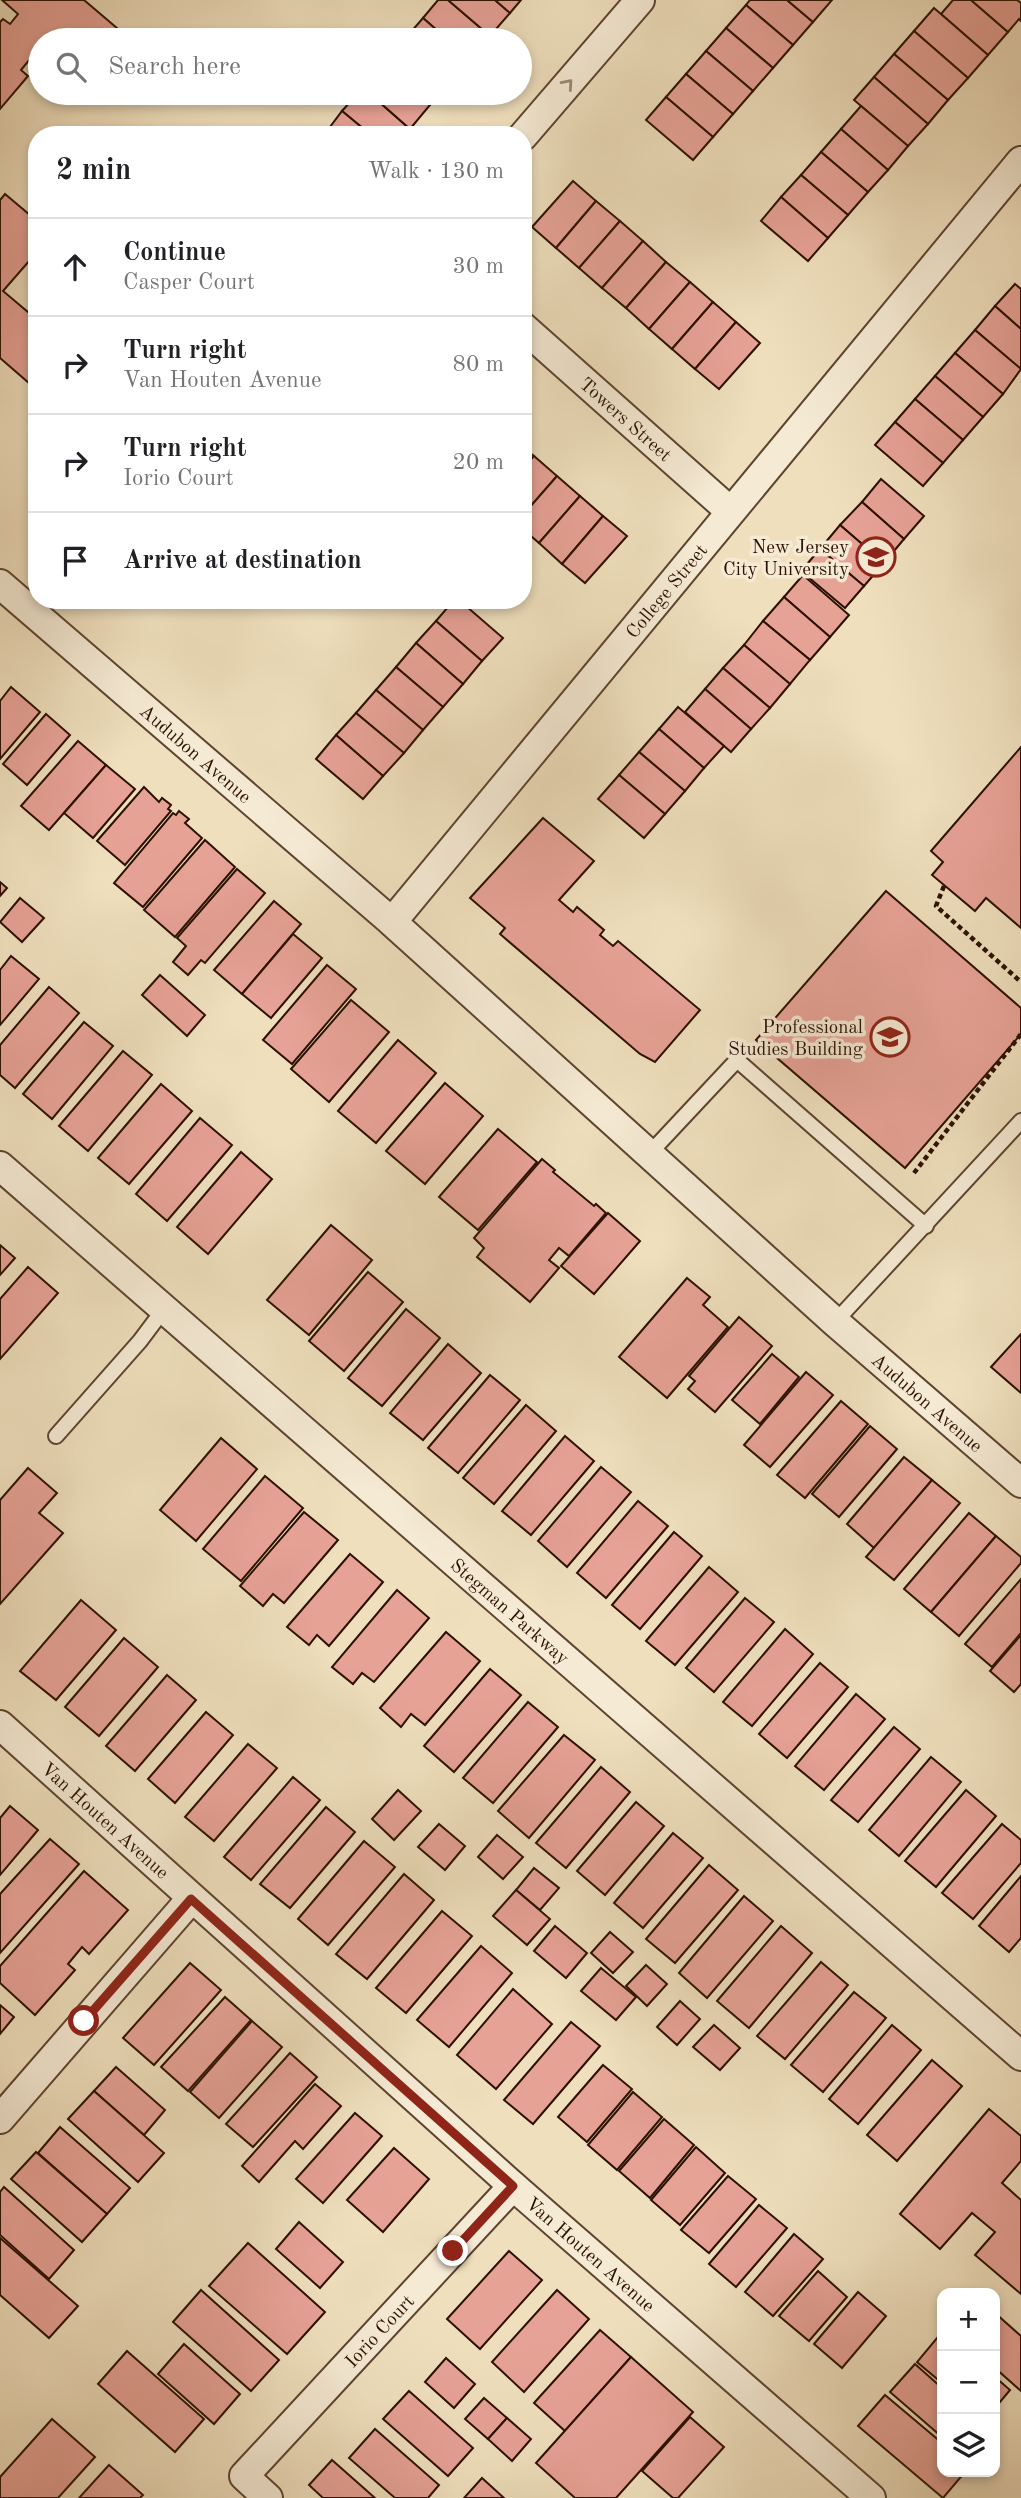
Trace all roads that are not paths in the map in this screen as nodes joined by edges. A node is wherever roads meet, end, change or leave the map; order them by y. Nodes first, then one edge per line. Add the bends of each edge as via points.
1 (640, 0) edge
2 (532, 126) edge
3 (1021, 161) edge
4 (532, 335) edge
5 (730, 511) junction
6 (0, 584) edge
7 (28, 608) edge
8 (29, 609) edge
9 (392, 922) junction
10 (1021, 1121) edge
11 (649, 1154) junction
12 (0, 1166) edge
13 (926, 1226) junction
14 (164, 1309) junction
15 (835, 1322) junction
16 (56, 1436) dead end
17 (1021, 1483) edge
18 (0, 1725) edge
19 (191, 1899) junction
20 (1021, 2056) edge
21 (0, 2119) edge
22 (513, 2186) junction
23 (268, 2498) edge
24 (871, 2498) edge

2 -> 1 street
3 - 5 street, College Street
4 - 5 street, Towers Street
5 - 9 street, College Street
6 - 7 street, Audubon Avenue
8 - 9 street, Audubon Avenue
9 - 11 street, Audubon Avenue
10 - 13 lane
11 - 13 lane via 737,1060
11 - 15 street, Audubon Avenue
12 - 14 street, Stegman Parkway
13 - 15 lane
14 - 16 lane
14 - 20 street, Stegman Parkway
15 - 17 street, Audubon Avenue
18 - 19 street, Van Houten Avenue
19 - 21 street
19 - 22 street, Van Houten Avenue
22 - 23 street, Iorio Court via 244,2476
22 - 24 street, Van Houten Avenue

